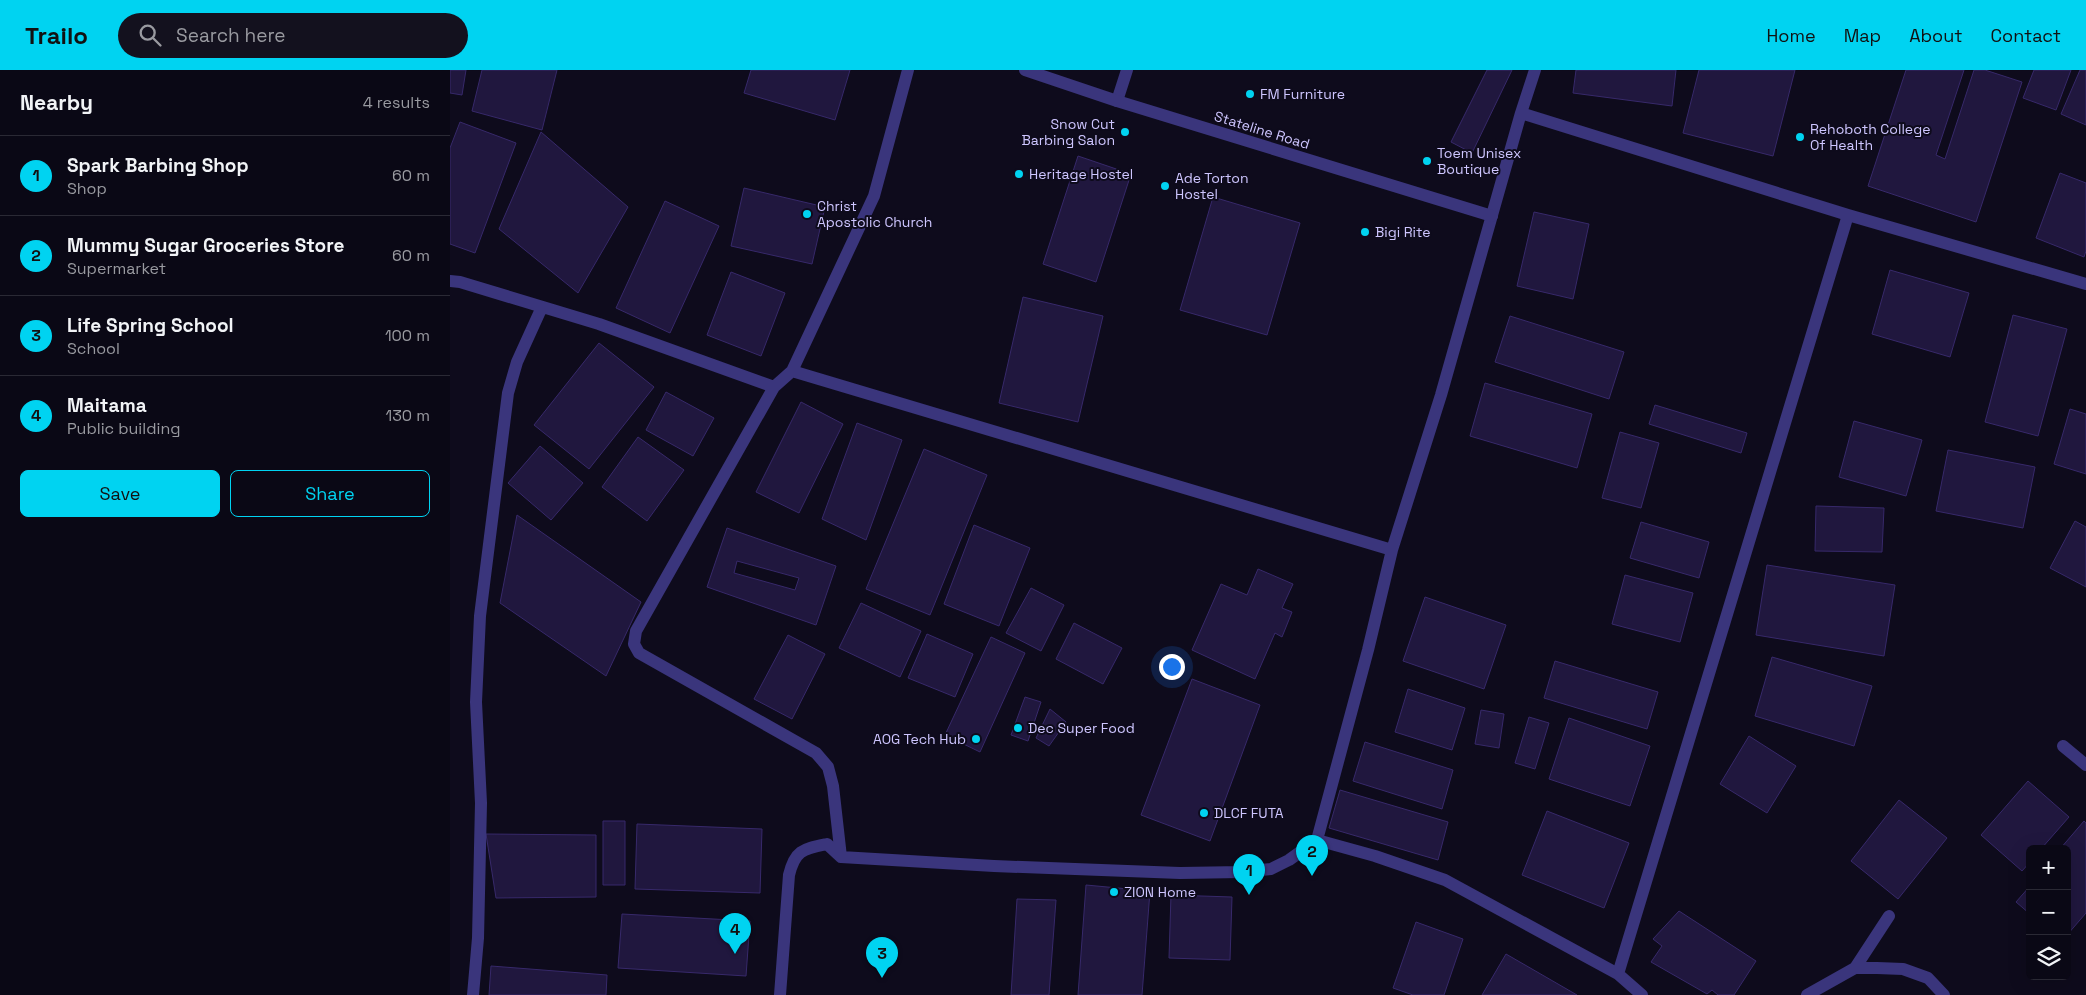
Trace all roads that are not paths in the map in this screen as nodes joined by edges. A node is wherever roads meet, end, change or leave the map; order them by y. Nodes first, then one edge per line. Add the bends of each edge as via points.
1 (908, 70) edge
2 (1024, 70) edge
3 (1127, 70) edge
4 (1535, 70) edge
5 (1117, 101) junction
6 (1521, 113) junction
7 (1848, 215) junction
8 (1492, 216) junction
9 (450, 281) edge
10 (2086, 284) edge
11 (542, 307) junction
12 (792, 371) junction
13 (774, 387) junction
14 (1392, 550) junction
15 (2063, 746) dead end
16 (2086, 765) edge
17 (1317, 840) junction
18 (841, 857) junction
19 (1889, 916) dead end
20 (1855, 968) junction
21 (1618, 974) junction
22 (472, 995) edge
23 (780, 995) edge
24 (1642, 995) edge
25 (1807, 995) edge
26 (1944, 995) edge

1 - 12 street via 874,196
2 - 5 street, Stateline Road
3 - 5 street
4 - 6 street
5 - 8 street, Stateline Road
6 - 7 street
6 - 8 street
7 - 10 street
7 - 21 street
8 - 14 street
9 - 11 street
11 - 13 street via 599,324
11 - 22 street via 517,362 508,393 480,616 476,702 481,813 478,938
12 - 13 street
12 - 14 street
13 - 18 street via 636,631 634,644 639,653 816,753 828,767 833,786
14 - 17 street
15 - 16 street
17 - 18 street via 1271,869 1242,872 1180,873
17 - 21 street via 1445,880
18 - 23 street via 827,844 804,849 792,860
19 - 20 street
20 - 25 street
20 - 26 street via 1903,969 1928,978
21 - 24 street

